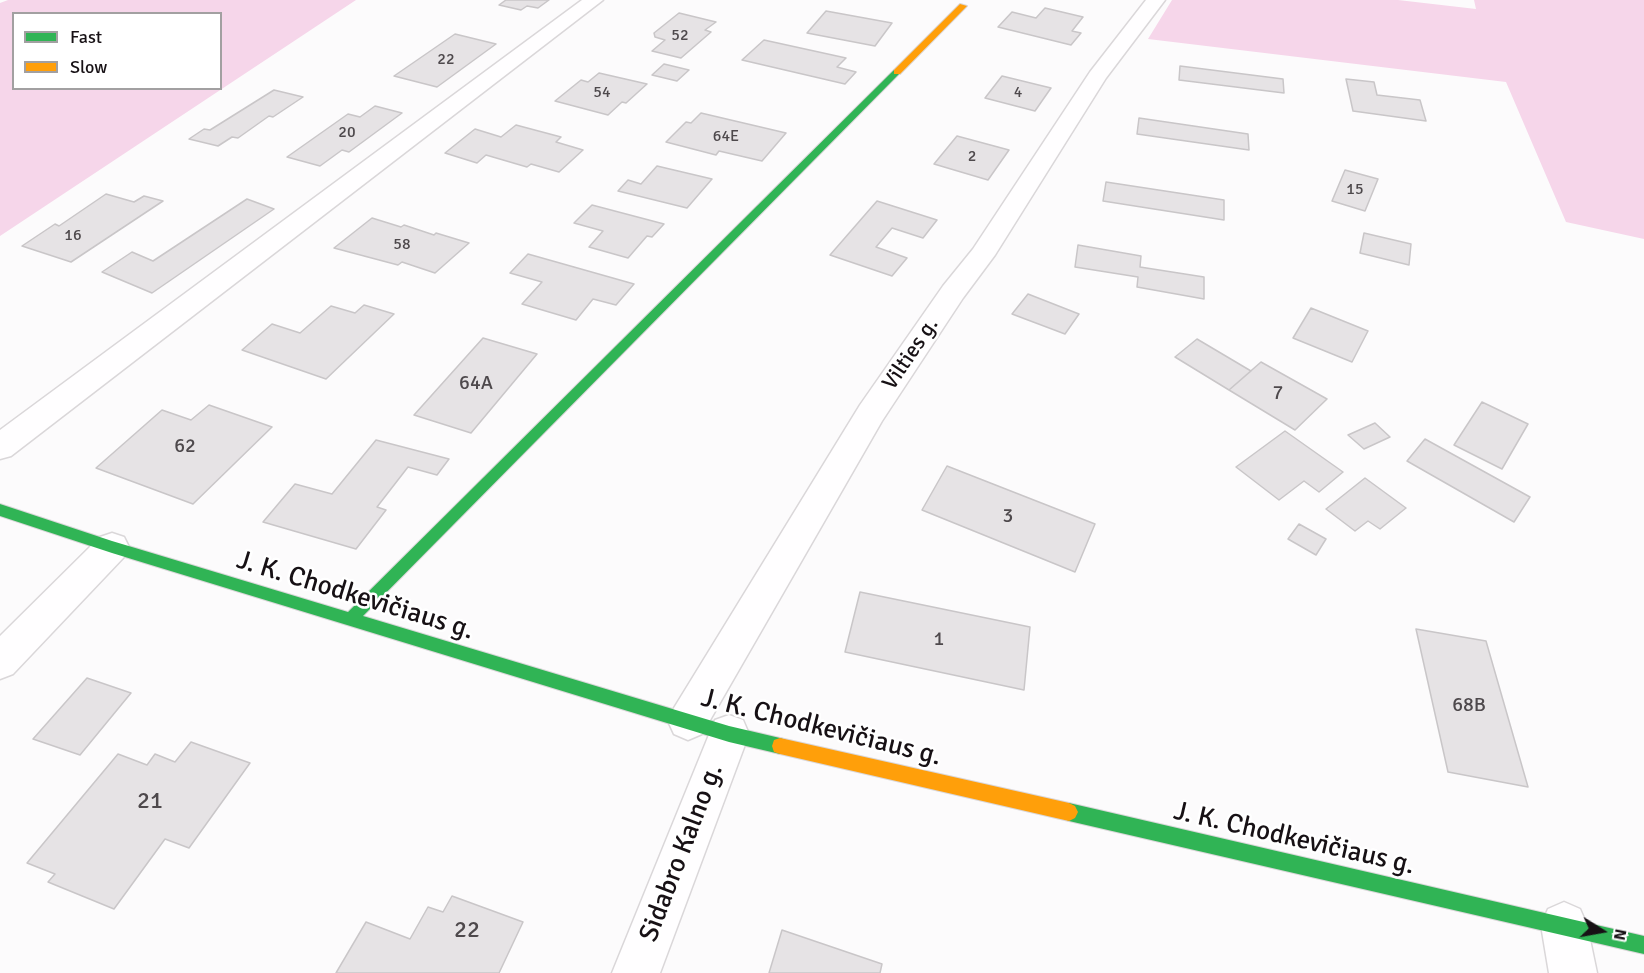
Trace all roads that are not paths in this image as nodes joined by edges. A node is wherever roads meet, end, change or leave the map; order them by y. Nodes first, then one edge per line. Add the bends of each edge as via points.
1 (594, 0) edge
2 (1156, 0) edge
3 (963, 6) dead end
4 (0, 447) edge
5 (0, 510) edge
6 (112, 547) junction
7 (351, 620) junction
8 (0, 662) edge
9 (688, 721) junction
10 (729, 734) junction
11 (1564, 925) junction
12 (1644, 945) edge
13 (636, 973) edge
14 (1573, 973) edge

1 - 4 street
2 - 9 street, Vilties g. via 1097,76 988,246 871,413
3 - 7 street
5 - 6 street, J. K. Chodkevičiaus g.
6 - 7 street, J. K. Chodkevičiaus g.
6 - 8 street
7 - 9 street, J. K. Chodkevičiaus g.
9 - 10 street, J. K. Chodkevičiaus g.
10 - 11 street, J. K. Chodkevičiaus g.
10 - 13 street, Sidabro Kalno g.
11 - 12 street, J. K. Chodkevičiaus g.
11 - 14 street

